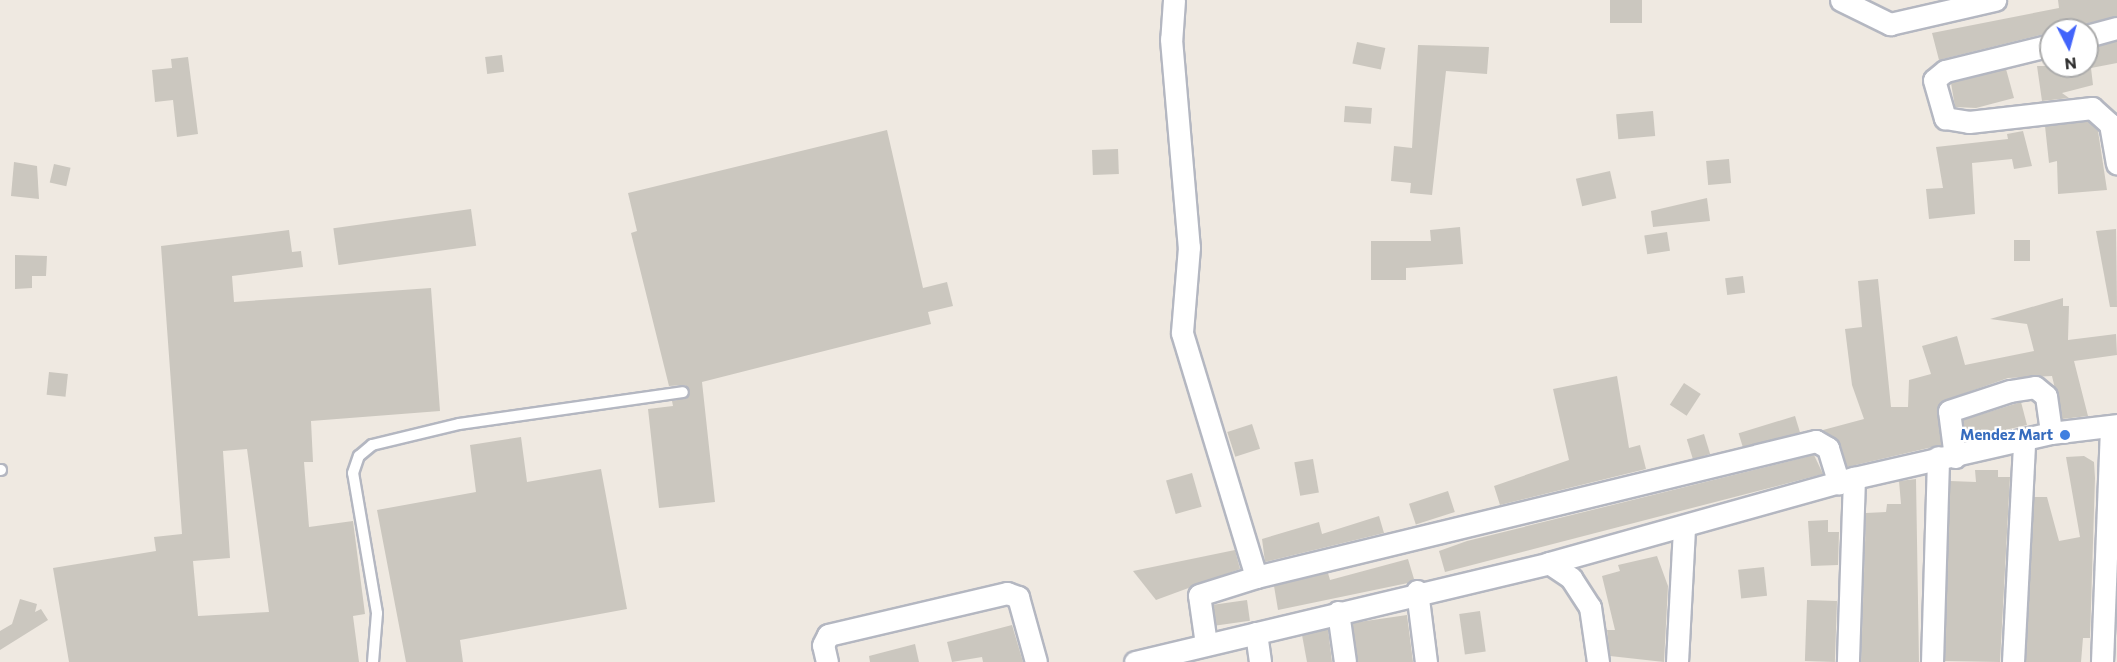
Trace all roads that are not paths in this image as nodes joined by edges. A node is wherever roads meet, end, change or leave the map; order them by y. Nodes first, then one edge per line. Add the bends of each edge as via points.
1 (1173, 0) edge
2 (1842, 0) edge
3 (1995, 0) edge
4 (1940, 6) edge
5 (2117, 28) edge
6 (2099, 33) edge
7 (2039, 48) edge
8 (2117, 163) edge
9 (683, 392) dead end
10 (2114, 426) edge
11 (2051, 434) junction
12 (2024, 442) junction
13 (1946, 457) junction
14 (1846, 481) junction
15 (1684, 528) junction
16 (1549, 563) junction
17 (1256, 577) junction
18 (1417, 591) junction
19 (1338, 612) junction
20 (1256, 633) junction
21 (1206, 644) junction
22 (1174, 658) edge
23 (373, 662) edge
24 (827, 662) edge
25 (1036, 662) edge
26 (1135, 662) edge
27 (1260, 662) edge
28 (1345, 662) edge
29 (1426, 662) edge
30 (1598, 662) edge
31 (1677, 662) edge
32 (1848, 662) edge
33 (1932, 662) edge
34 (2013, 662) edge
35 (2102, 662) edge

1 - 17 street via 1171,39 1189,247 1182,333
2 - 4 street via 1890,24
3 - 4 street
5 - 6 street
7 - 8 street via 1945,71 1934,80 1945,118 1969,122 2092,108 2110,124
9 - 23 lane via 459,424 365,450 353,473 377,613
10 - 11 street
10 - 35 street
11 - 12 street
11 - 13 street via 2046,396 2035,387 2010,391 1949,411
12 - 13 street
12 - 34 street
13 - 14 street
13 - 33 street
14 - 15 street
14 - 17 street via 1823,441 1816,441
14 - 32 street
15 - 16 street
15 - 31 street
16 - 18 street
16 - 30 street via 1570,578 1590,607
17 - 21 street via 1199,595
18 - 19 street
18 - 29 street
19 - 20 street
19 - 28 street
20 - 21 street
20 - 27 street
21 - 22 street
22 - 26 street
24 - 25 street via 823,645 828,635 1007,593 1018,597

